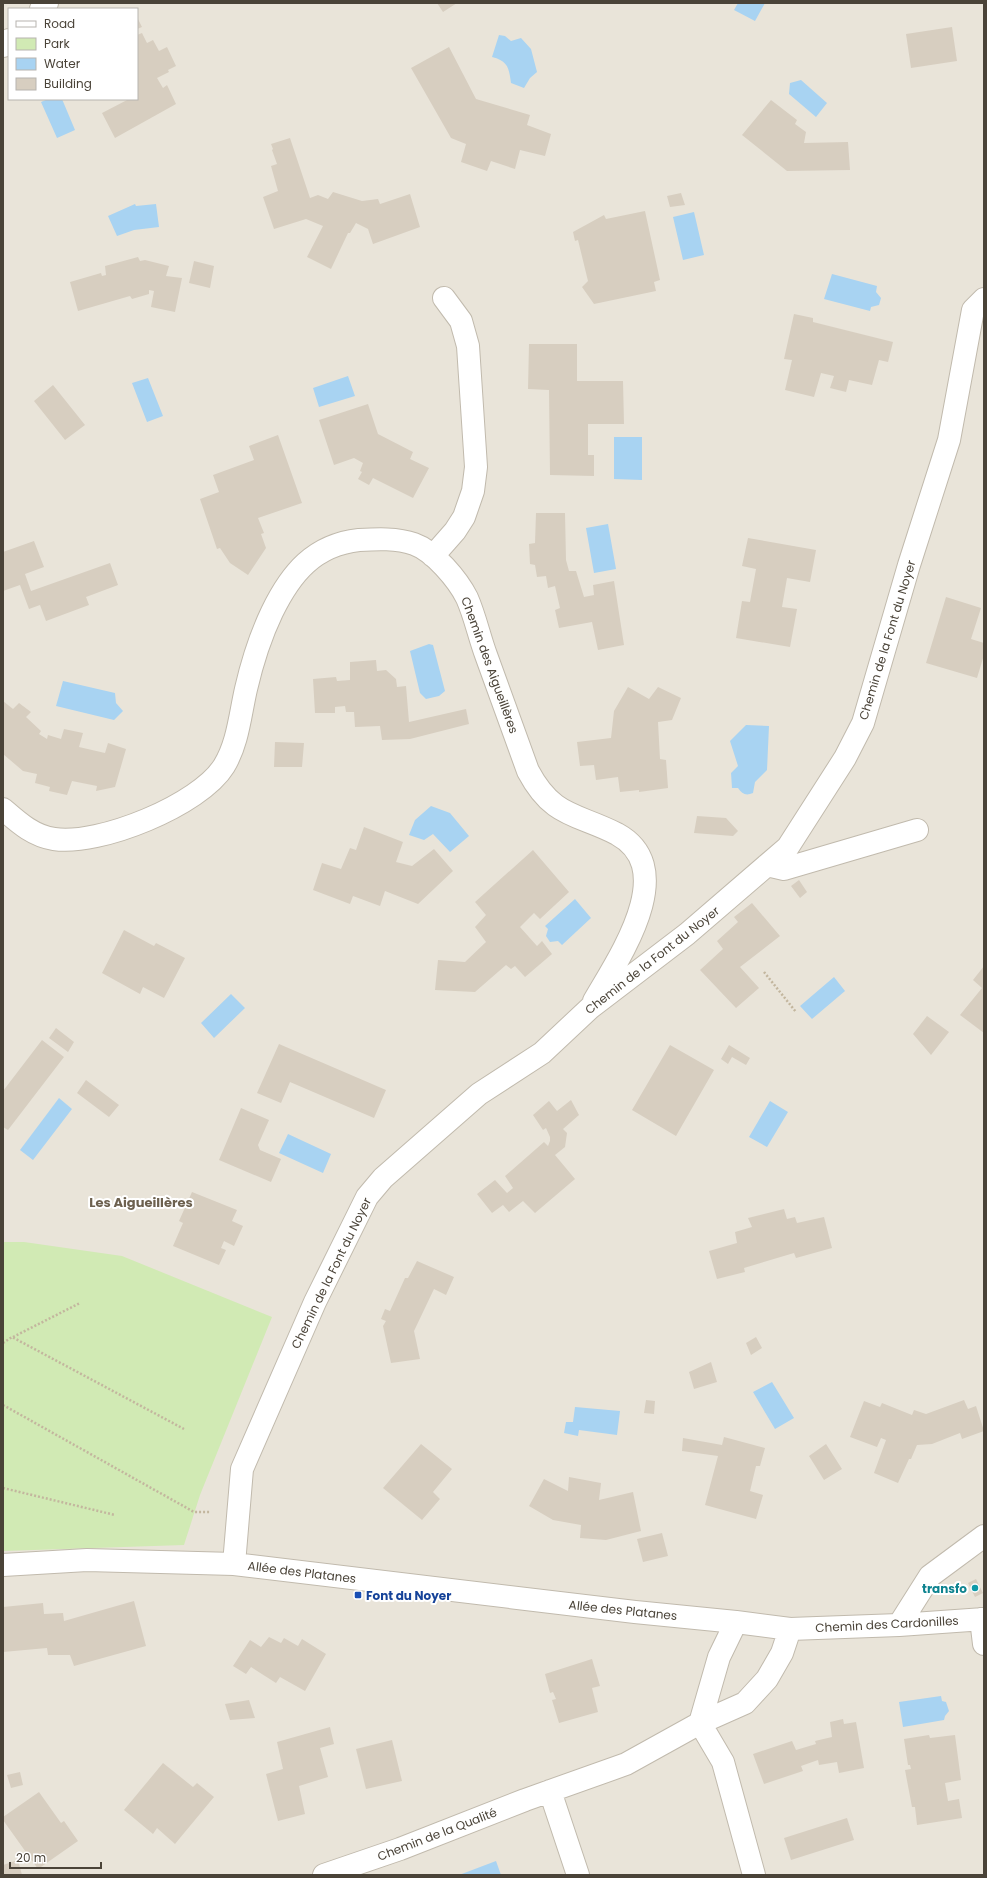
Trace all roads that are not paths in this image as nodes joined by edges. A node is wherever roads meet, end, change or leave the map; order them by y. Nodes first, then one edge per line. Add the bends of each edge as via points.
1 (444, 298) dead end
2 (984, 299) edge
3 (433, 556) junction
4 (3, 809) edge
5 (917, 830) dead end
6 (767, 865) junction
7 (590, 1008) junction
8 (984, 1536) edge
9 (234, 1564) junction
10 (3, 1565) edge
11 (983, 1619) edge
12 (736, 1622) junction
13 (899, 1625) junction
14 (790, 1629) junction
15 (984, 1644) edge
16 (700, 1723) junction
17 (550, 1791) junction
18 (324, 1875) edge
19 (578, 1875) edge
20 (754, 1875) edge

1 - 3 street via 460,322 468,346 476,467 474,491 464,517
2 - 6 street, Chemin de la Font du Noyer via 973,310 949,440 909,564 863,723 845,758 788,847
3 - 4 street, Chemin des Aigueillères via 415,544 392,539 342,542 319,552 297,570 272,612 259,646 232,751 208,786 160,815 120,829 78,839 53,839 28,830
3 - 7 street, Chemin des Aigueillères via 449,572 467,598 528,771 536,786 559,809 618,835 633,847 643,861 646,888 638,916 624,948
5 - 6 street via 784,869
6 - 7 street, Chemin de la Font du Noyer via 688,934
7 - 9 street, Chemin de la Font du Noyer via 542,1053 479,1094 383,1178 367,1197 314,1302 242,1469
8 - 13 street via 930,1576
9 - 10 street, Allée des Platanes via 87,1560
9 - 12 street, Allée des Platanes
11 - 13 street, Chemin des Cardonilles
11 - 15 street
12 - 14 street, Allée des Platanes
12 - 16 street via 719,1658
13 - 14 street, Chemin des Cardonilles
14 - 16 street, Chemin de la Qualité via 782,1653 767,1679 750,1698 745,1703
16 - 17 street, Chemin de la Qualité via 626,1764
16 - 20 street via 723,1762
17 - 18 street, Chemin de la Qualité via 400,1849
17 - 19 street

